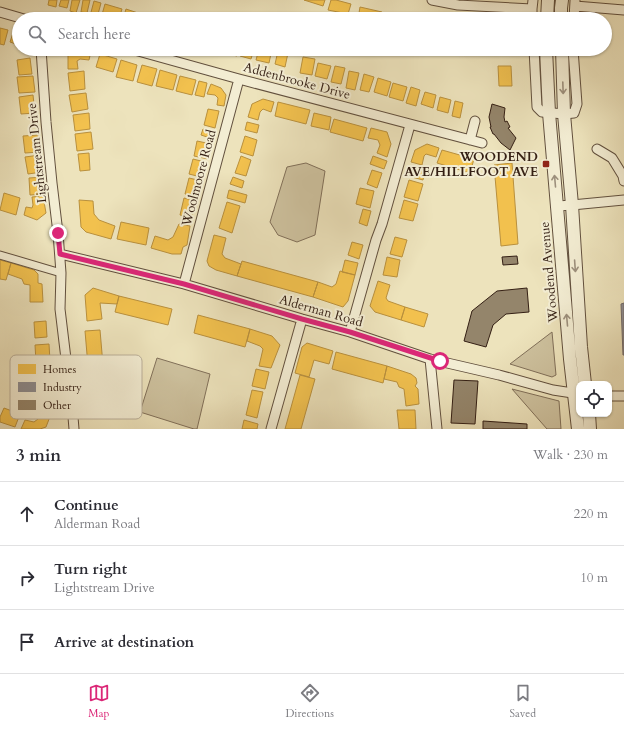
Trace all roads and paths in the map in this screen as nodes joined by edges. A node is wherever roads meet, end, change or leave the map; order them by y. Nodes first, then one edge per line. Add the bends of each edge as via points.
1 (432, 0) edge
2 (548, 0) edge
3 (562, 0) edge
4 (575, 3) edge
5 (533, 5) edge
6 (624, 10) edge
7 (0, 12) edge
8 (547, 12) edge
9 (561, 12) edge
10 (12, 16) edge
11 (42, 56) edge
12 (156, 56) edge
13 (534, 56) edge
14 (546, 56) edge
15 (562, 56) edge
16 (574, 56) edge
17 (239, 79) junction
18 (549, 113) junction
19 (564, 114) junction
20 (475, 121) dead end
21 (410, 125) junction
22 (470, 140) junction
23 (482, 144) dead end
24 (597, 149) dead end
25 (624, 181) edge
26 (624, 200) edge
27 (572, 205) junction
28 (558, 206) junction
29 (60, 254) junction
30 (0, 255) edge
31 (62, 273) junction
32 (184, 284) junction
33 (302, 319) junction
34 (350, 332) junction
35 (66, 355) edge
36 (430, 359) junction
37 (585, 381) edge
38 (576, 394) edge
39 (612, 396) edge
40 (624, 396) edge
41 (577, 417) edge
42 (589, 417) edge
43 (73, 419) edge
44 (74, 429) edge
45 (271, 429) edge
46 (437, 429) edge
47 (578, 429) edge
48 (590, 429) edge

1 - 5 street via 458,5
2 - 8 street
3 - 9 street
4 - 6 street
7 - 10 street
11 - 29 street, Lightstream Drive
12 - 17 street, Addenbrooke Drive
13 - 18 street via 537,107 542,112
14 - 18 street, Woodend Avenue
15 -> 19 street, Woodend Avenue
16 - 19 street via 577,104 574,113
17 - 21 street, Addenbrooke Drive
17 - 32 street, Woolmoore Road
18 - 19 street
28 -> 18 street, Woodend Avenue
19 - 27 street, Woodend Avenue
20 - 22 street
21 - 22 street, Addenbrooke Drive
21 - 34 street
22 - 23 street, Addenbrooke Drive
24 - 25 street via 612,158
26 - 27 street
27 - 28 street
27 -> 37 street, Woodend Avenue
38 -> 28 street, Woodend Avenue via 570,359
29 - 31 street, Lightstream Drive
29 - 32 street, Alderman Road
30 - 31 street
31 - 35 street, Lightstream Drive via 60,309
32 - 33 street, Alderman Road
33 - 34 street, Alderman Road
33 - 45 street
34 - 36 street, Alderman Road
36 - 38 street, Alderman Road
36 - 46 street
39 - 40 street
41 - 47 street, Woodend Avenue
42 - 48 street
43 - 44 street, Lightstream Drive

